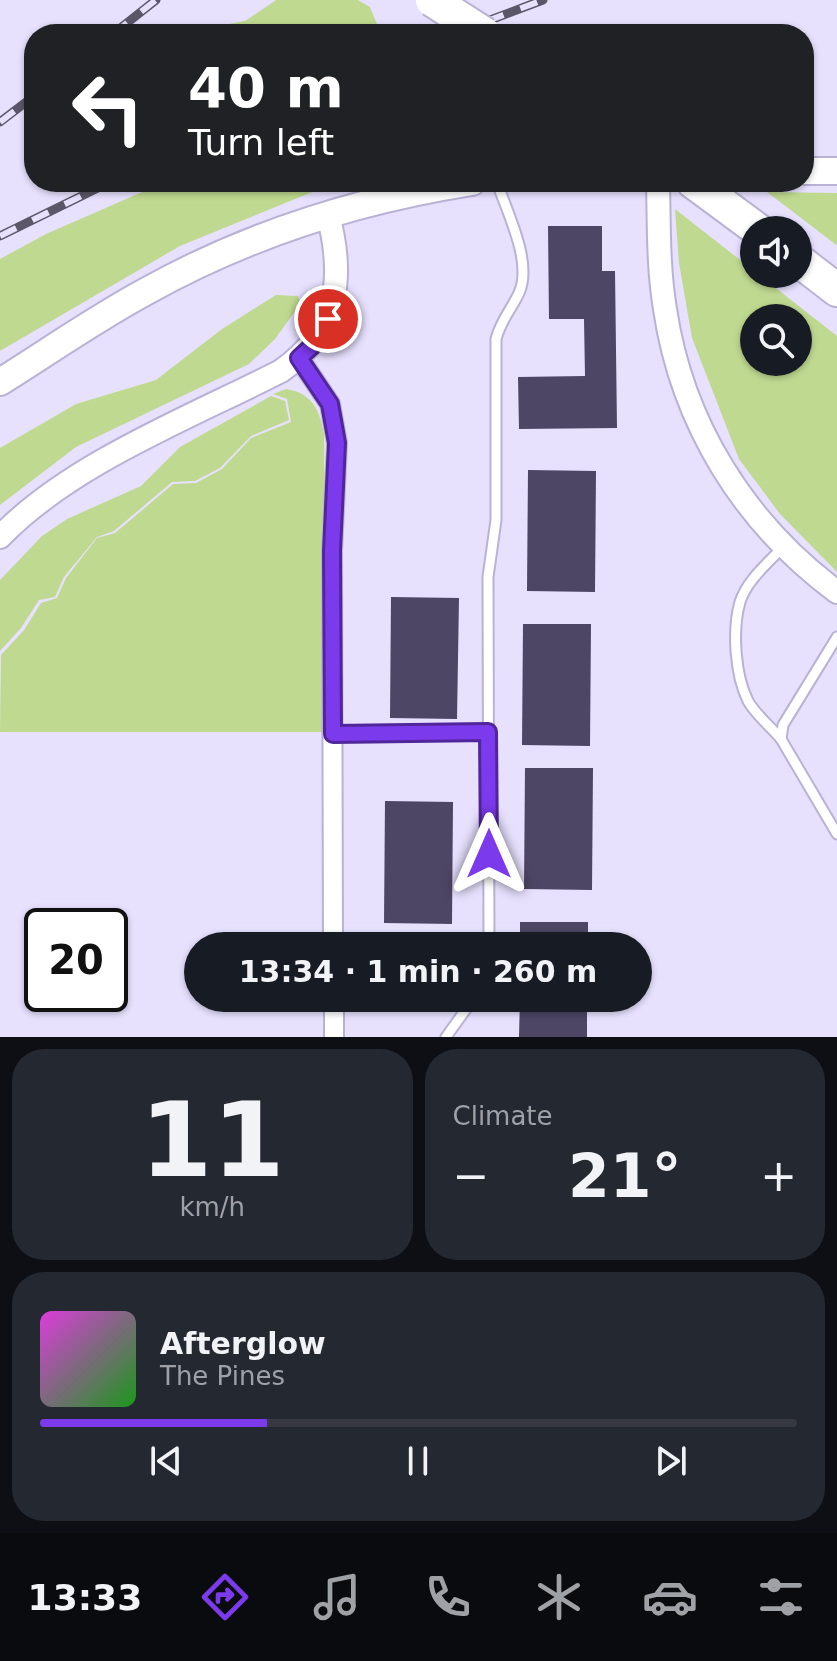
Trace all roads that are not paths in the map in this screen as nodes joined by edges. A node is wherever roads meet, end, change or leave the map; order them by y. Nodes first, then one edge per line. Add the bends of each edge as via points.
1 (432, 0) edge
2 (449, 0) edge
3 (469, 24) edge
4 (481, 24) edge
5 (814, 171) edge
6 (837, 171) edge
7 (420, 192) edge
8 (500, 192) edge
9 (658, 192) edge
10 (707, 192) edge
11 (328, 215) junction
12 (740, 217) edge
13 (812, 270) edge
14 (837, 290) edge
15 (299, 358) junction
16 (0, 382) edge
17 (0, 537) edge
18 (783, 547) junction
19 (837, 592) edge
20 (837, 637) edge
21 (488, 732) junction
22 (333, 734) junction
23 (781, 739) junction
24 (837, 834) edge
25 (333, 932) edge
26 (489, 932) edge
27 (334, 1012) edge
28 (464, 1012) edge
29 (334, 1037) edge
30 (446, 1037) edge

1 - 3 highway, bridge
2 - 4 highway
5 - 6 main road
7 - 11 main road
8 - 21 lane via 524,269 496,339
9 - 18 street via 668,327 692,410 719,464
10 - 12 highway
11 - 15 street via 337,249 331,307 321,333
11 - 16 main road via 217,256 144,292
13 - 14 highway
15 - 17 street via 73,479 36,503
15 - 22 street via 330,404 337,443
18 - 19 street
18 - 23 lane via 741,600 737,629 738,665 749,701
20 - 23 lane via 783,725
21 - 22 lane
21 - 26 lane
22 - 25 street
23 - 24 lane
27 - 29 street
28 - 30 lane

